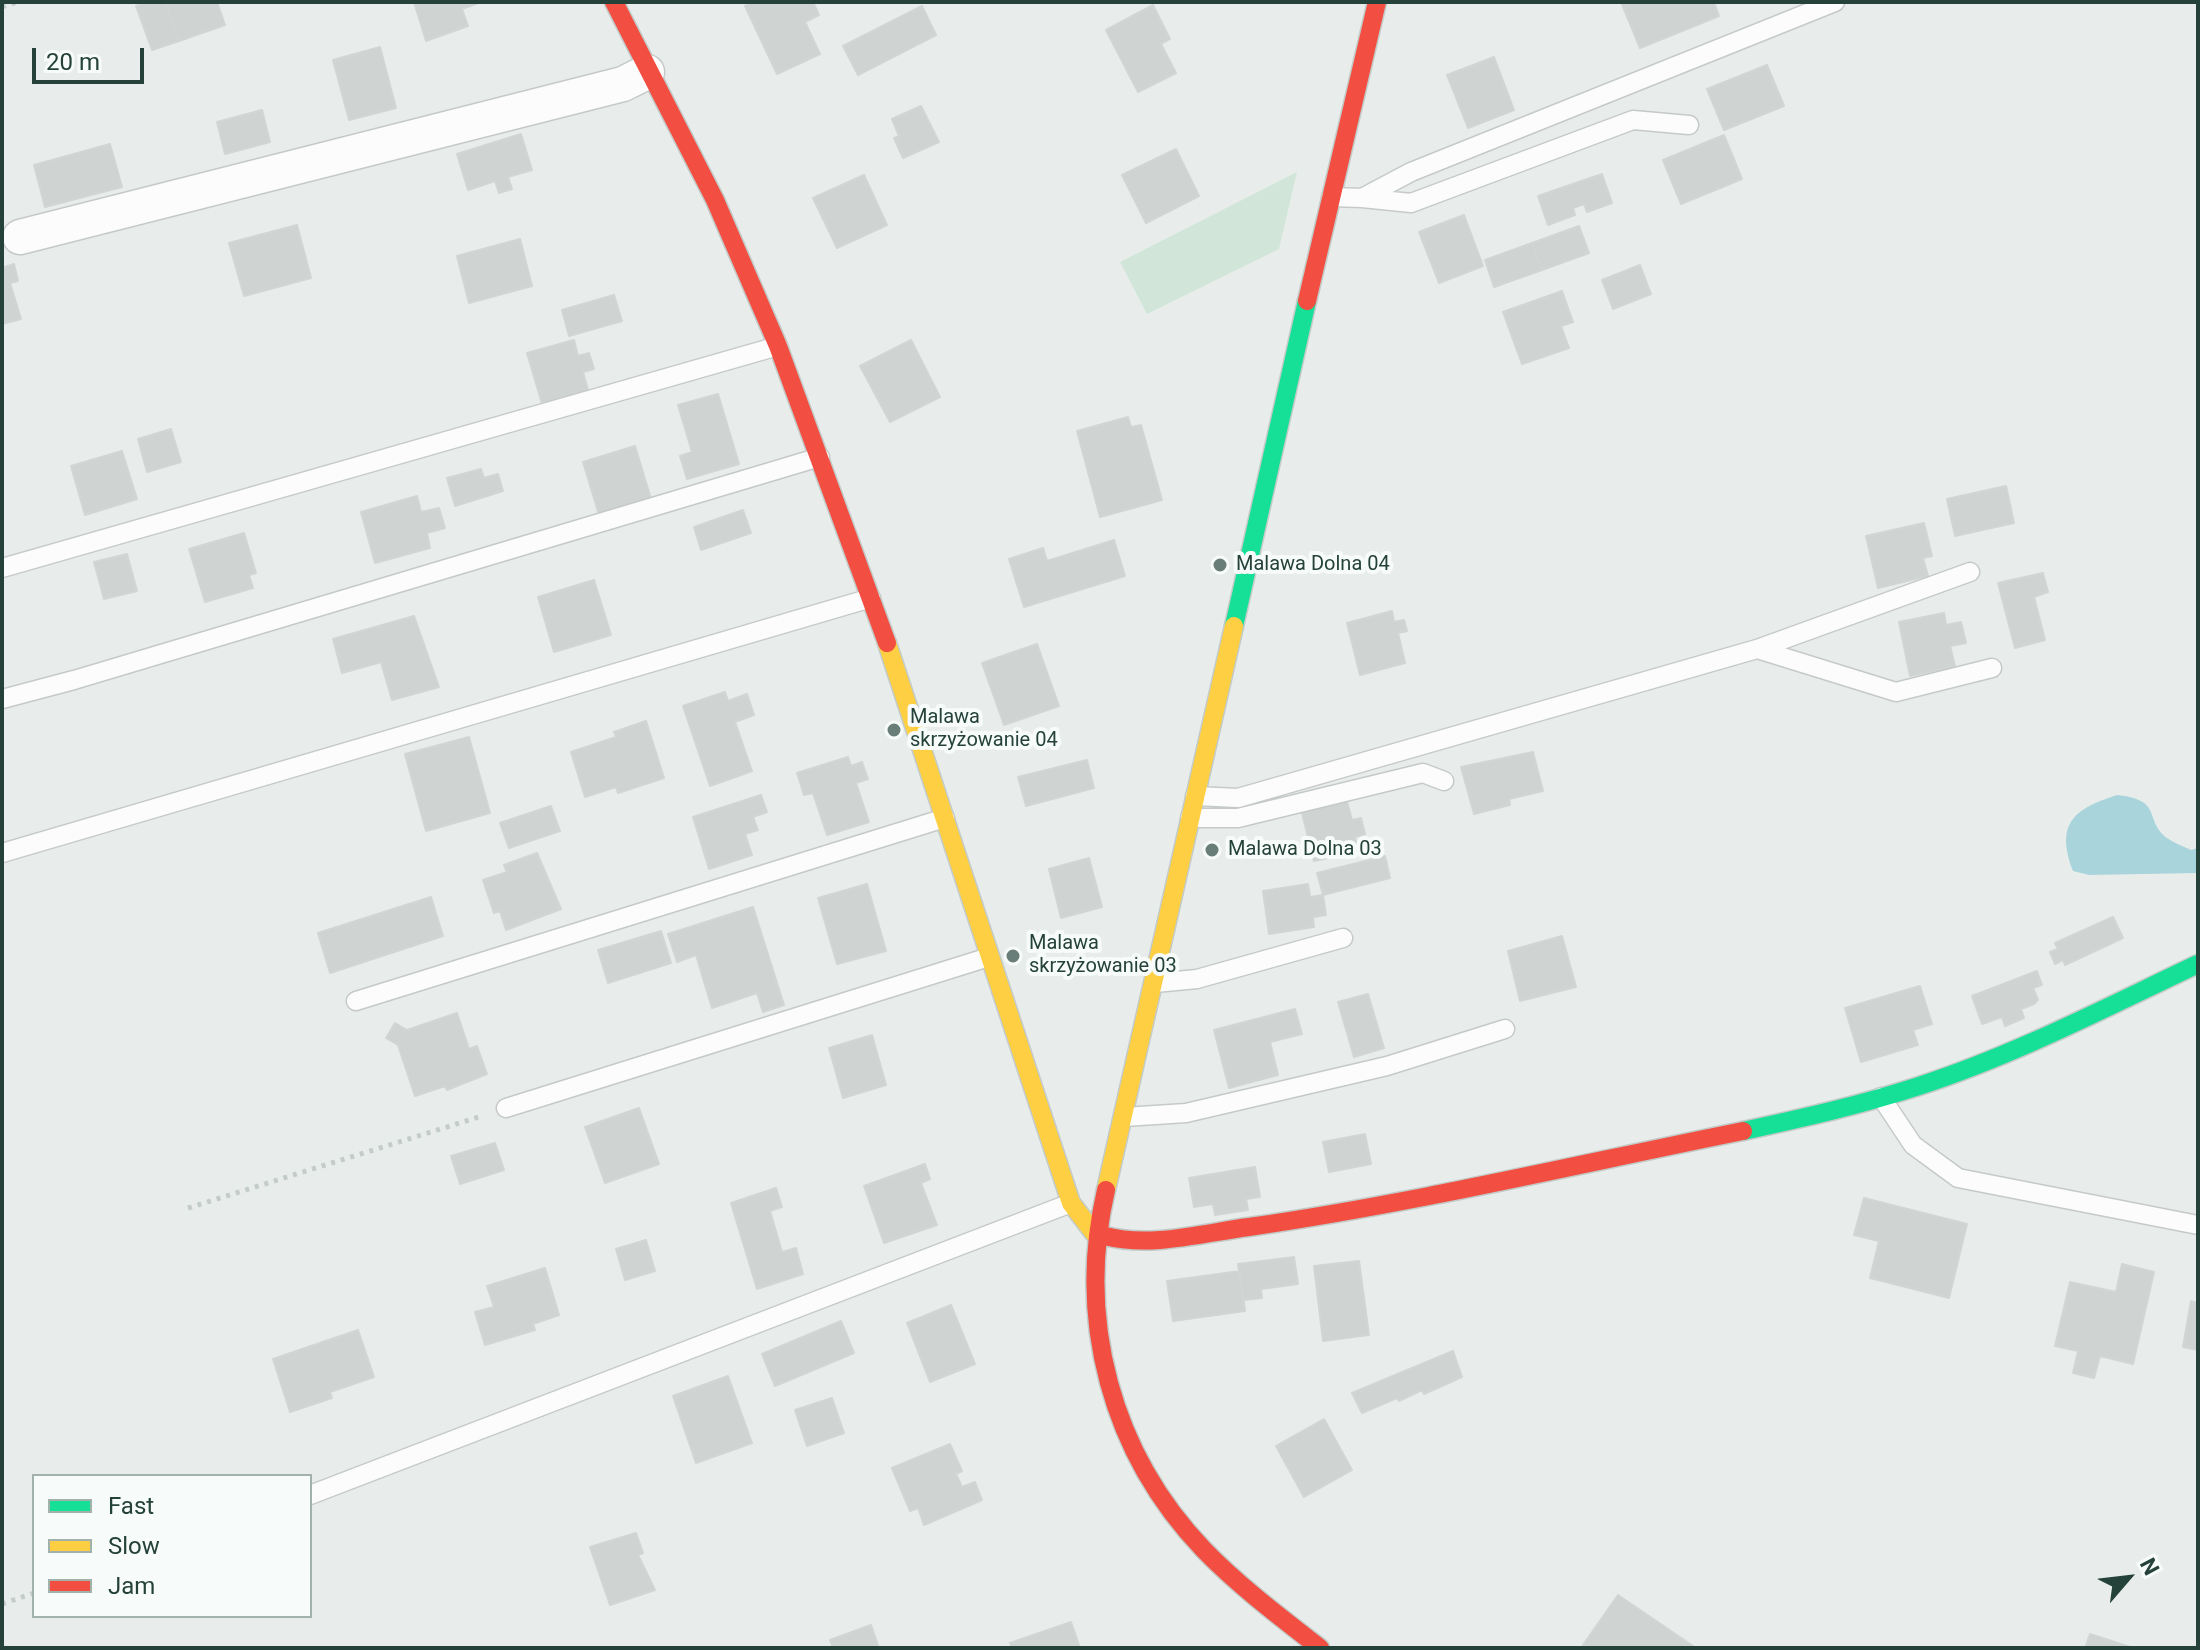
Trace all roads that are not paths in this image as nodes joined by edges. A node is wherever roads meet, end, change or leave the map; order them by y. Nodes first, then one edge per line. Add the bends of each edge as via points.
1 (614, 2) edge
2 (1377, 2) edge
3 (1835, 2) edge
4 (647, 72) junction
5 (1689, 125) dead end
6 (1331, 197) junction
7 (1362, 198) junction
8 (20, 237) dead end
9 (778, 346) junction
10 (820, 457) junction
11 (2, 568) edge
12 (1970, 572) dead end
13 (872, 597) junction
14 (1757, 649) junction
15 (1992, 668) dead end
16 (2, 699) edge
17 (1444, 781) dead end
18 (1195, 796) junction
19 (945, 818) junction
20 (1190, 818) junction
21 (2, 853) edge
22 (1343, 938) dead end
23 (989, 957) junction
24 (2198, 964) edge
25 (1155, 983) junction
26 (356, 1001) dead end
27 (1505, 1029) dead end
28 (1881, 1097) junction
29 (506, 1108) road end
30 (1124, 1117) junction
31 (1071, 1203) junction
32 (2198, 1225) edge
33 (1094, 1233) junction
34 (312, 1494) edge
35 (1320, 1648) edge

1 - 4 street
2 - 6 street
3 - 7 lane via 1411,172
4 - 8 street via 623,84
4 - 9 street via 715,200
5 - 7 lane via 1633,120 1411,203
6 - 7 lane
6 - 18 street
9 - 10 street
9 - 11 lane
10 - 13 street
10 - 16 lane
12 - 14 lane
13 - 19 street
13 - 21 lane
14 - 15 lane via 1896,692
14 - 18 lane via 1238,798
17 - 20 lane via 1423,773 1238,818
18 - 20 street
19 - 23 street
19 - 26 lane
20 - 25 street
22 - 25 lane via 1197,979
23 - 29 lane
23 - 31 street
24 - 28 street via 2054,1032
25 - 30 street
27 - 30 lane via 1387,1066 1186,1113
28 - 32 lane via 1913,1145 1958,1178
28 - 33 street via 1824,1114 1325,1216 1160,1239 1125,1241
30 - 33 street
31 - 33 street
31 - 34 lane
33 - 35 street via 1097,1336 1117,1408 1147,1478 1165,1509 1205,1553 1247,1593

